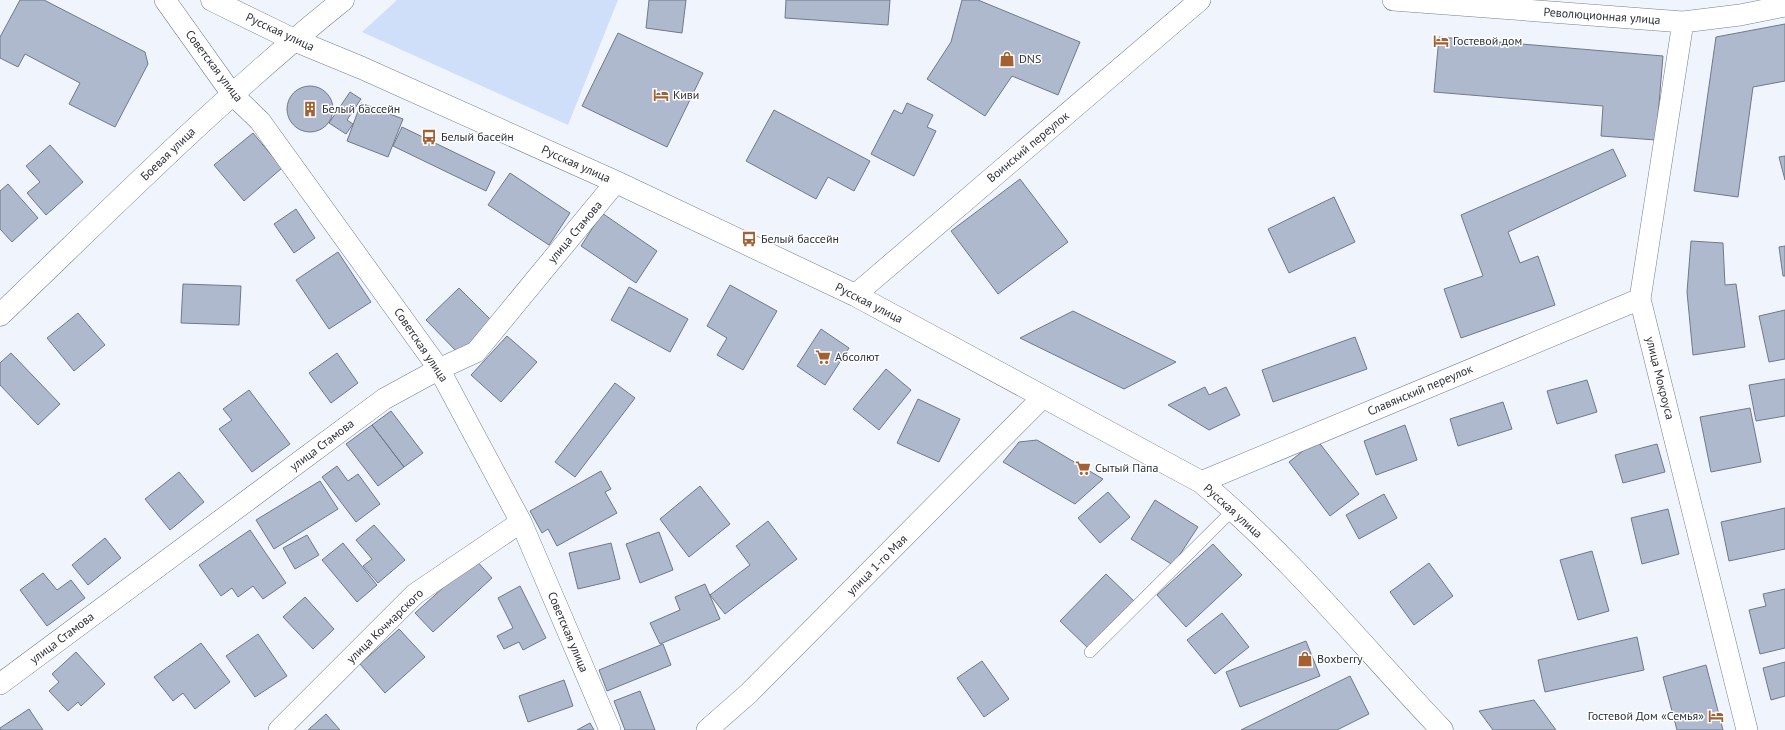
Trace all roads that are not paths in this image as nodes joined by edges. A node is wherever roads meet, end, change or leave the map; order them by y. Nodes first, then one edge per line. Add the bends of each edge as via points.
1 (165, 0) edge
2 (212, 0) edge
3 (343, 0) edge
4 (1200, 0) edge
5 (1401, 0) edge
6 (1785, 6) edge
7 (1683, 22) junction
8 (294, 40) junction
9 (232, 94) junction
10 (616, 182) junction
11 (855, 295) junction
12 (1640, 299) junction
13 (0, 315) edge
14 (440, 369) junction
15 (1043, 397) junction
16 (1201, 482) junction
17 (1234, 509) junction
18 (521, 522) junction
19 (1090, 652) dead end
20 (0, 684) edge
21 (278, 730) edge
22 (610, 730) edge
23 (707, 730) edge
24 (1442, 730) edge
25 (1748, 730) edge

1 - 9 street, Советская улица
2 - 8 main road, Русская улица
3 - 8 main road, Боевая улица
4 - 11 street, Воинский переулок
5 - 7 street, Революционная улица
6 - 7 street, Революционная улица
7 - 12 street, улица Мокроуса
8 - 9 main road, Боевая улица
8 - 10 main road, Русская улица
9 - 13 main road, Боевая улица
9 - 14 street, Советская улица via 260,121
10 - 11 main road, Русская улица
10 - 14 street, улица Стамова via 476,352
11 - 15 main road, Русская улица
12 - 16 street, Славянский переулок
12 - 25 street, улица Мокроуса
14 - 18 street, Советская улица
14 - 20 street, улица Стамова via 384,399
15 - 16 main road, Русская улица
15 - 23 street, улица 1-го Мая via 749,694
16 - 17 main road, Русская улица
17 - 19 lane
17 - 24 main road, Русская улица via 1294,569
18 - 21 street, улица Кочмарского via 415,594
18 - 22 street, Советская улица

